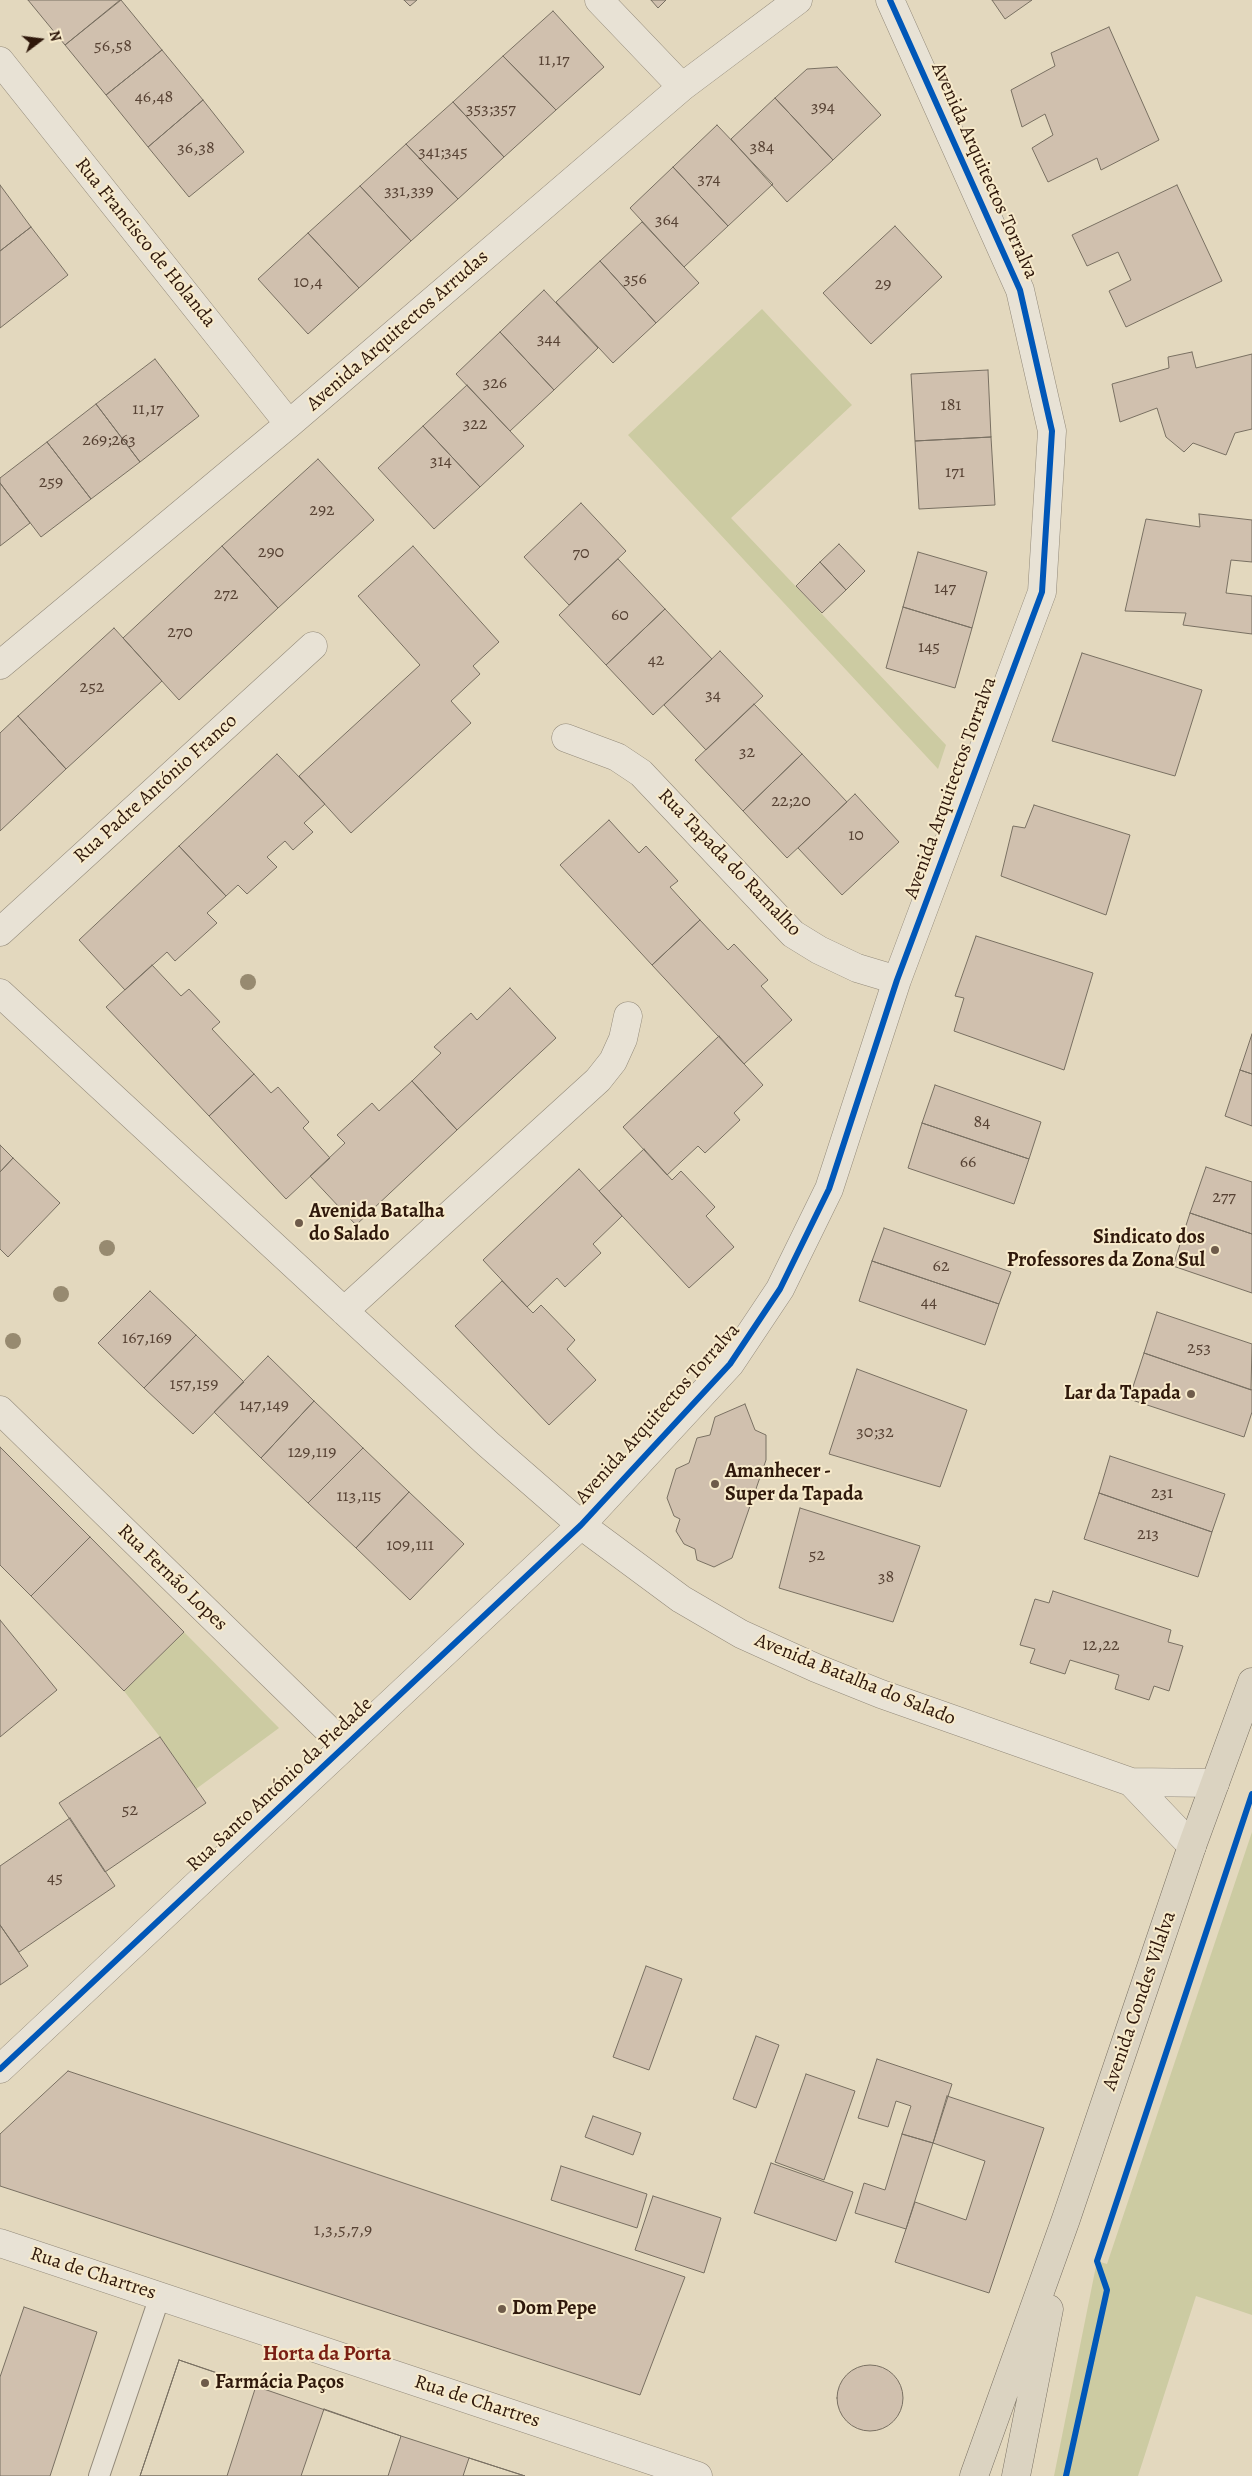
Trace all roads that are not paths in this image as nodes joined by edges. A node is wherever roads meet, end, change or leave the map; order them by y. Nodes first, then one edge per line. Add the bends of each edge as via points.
1 (599, 0) edge
2 (798, 0) edge
3 (890, 0) edge
4 (0, 61) edge
5 (682, 87) junction
6 (289, 424) junction
7 (313, 646) dead end
8 (0, 665) edge
9 (566, 738) dead end
10 (0, 932) edge
11 (897, 980) junction
12 (0, 993) edge
13 (628, 1016) dead end
14 (344, 1311) junction
15 (0, 1410) edge
16 (581, 1525) junction
17 (1252, 1682) edge
18 (345, 1746) junction
19 (1131, 1782) junction
20 (1215, 1783) junction
21 (1192, 1846) junction
22 (0, 2069) edge
23 (1066, 2219) junction
24 (0, 2243) edge
25 (160, 2296) junction
26 (99, 2476) edge
27 (698, 2476) edge
28 (974, 2476) edge
29 (1016, 2476) edge

1 - 5 street
2 - 5 street, Avenida Arquitectos Arrudas
3 - 11 street, Avenida Arquitectos Torralva via 1020,290 1052,431 1042,592
4 - 6 street, Rua Francisco de Holanda
5 - 6 street, Avenida Arquitectos Arrudas
6 - 8 street, Avenida Arquitectos Arrudas
7 - 10 street, Rua Padre António Franco
9 - 11 street, Rua Tapada do Ramalho via 617,757 641,773 793,934 857,968
11 - 16 street, Avenida Arquitectos Torralva via 829,1189 780,1290 730,1364
12 - 14 street, Avenida Batalha do Salado
13 - 14 street via 613,1061 598,1080
14 - 16 street, Avenida Batalha do Salado
15 - 18 street, Rua Fernão Lopes
16 - 18 street, Rua Santo António da Piedade
16 - 19 street, Avenida Batalha do Salado via 681,1599 741,1634 881,1694
17 - 20 main road, Avenida Condes Vilalva
18 - 22 street, Rua Santo António da Piedade
19 - 20 street, Avenida Batalha do Salado
19 - 21 street, Avenida Batalha do Salado
20 - 21 main road, Avenida Condes Vilalva
21 - 23 main road, Avenida Condes Vilalva
23 - 28 main road, Avenida Condes Vilalva
23 - 29 main road, Avenida Condes Vilalva
24 - 25 street, Rua de Chartres
25 - 26 lane
25 - 27 street, Rua de Chartres

